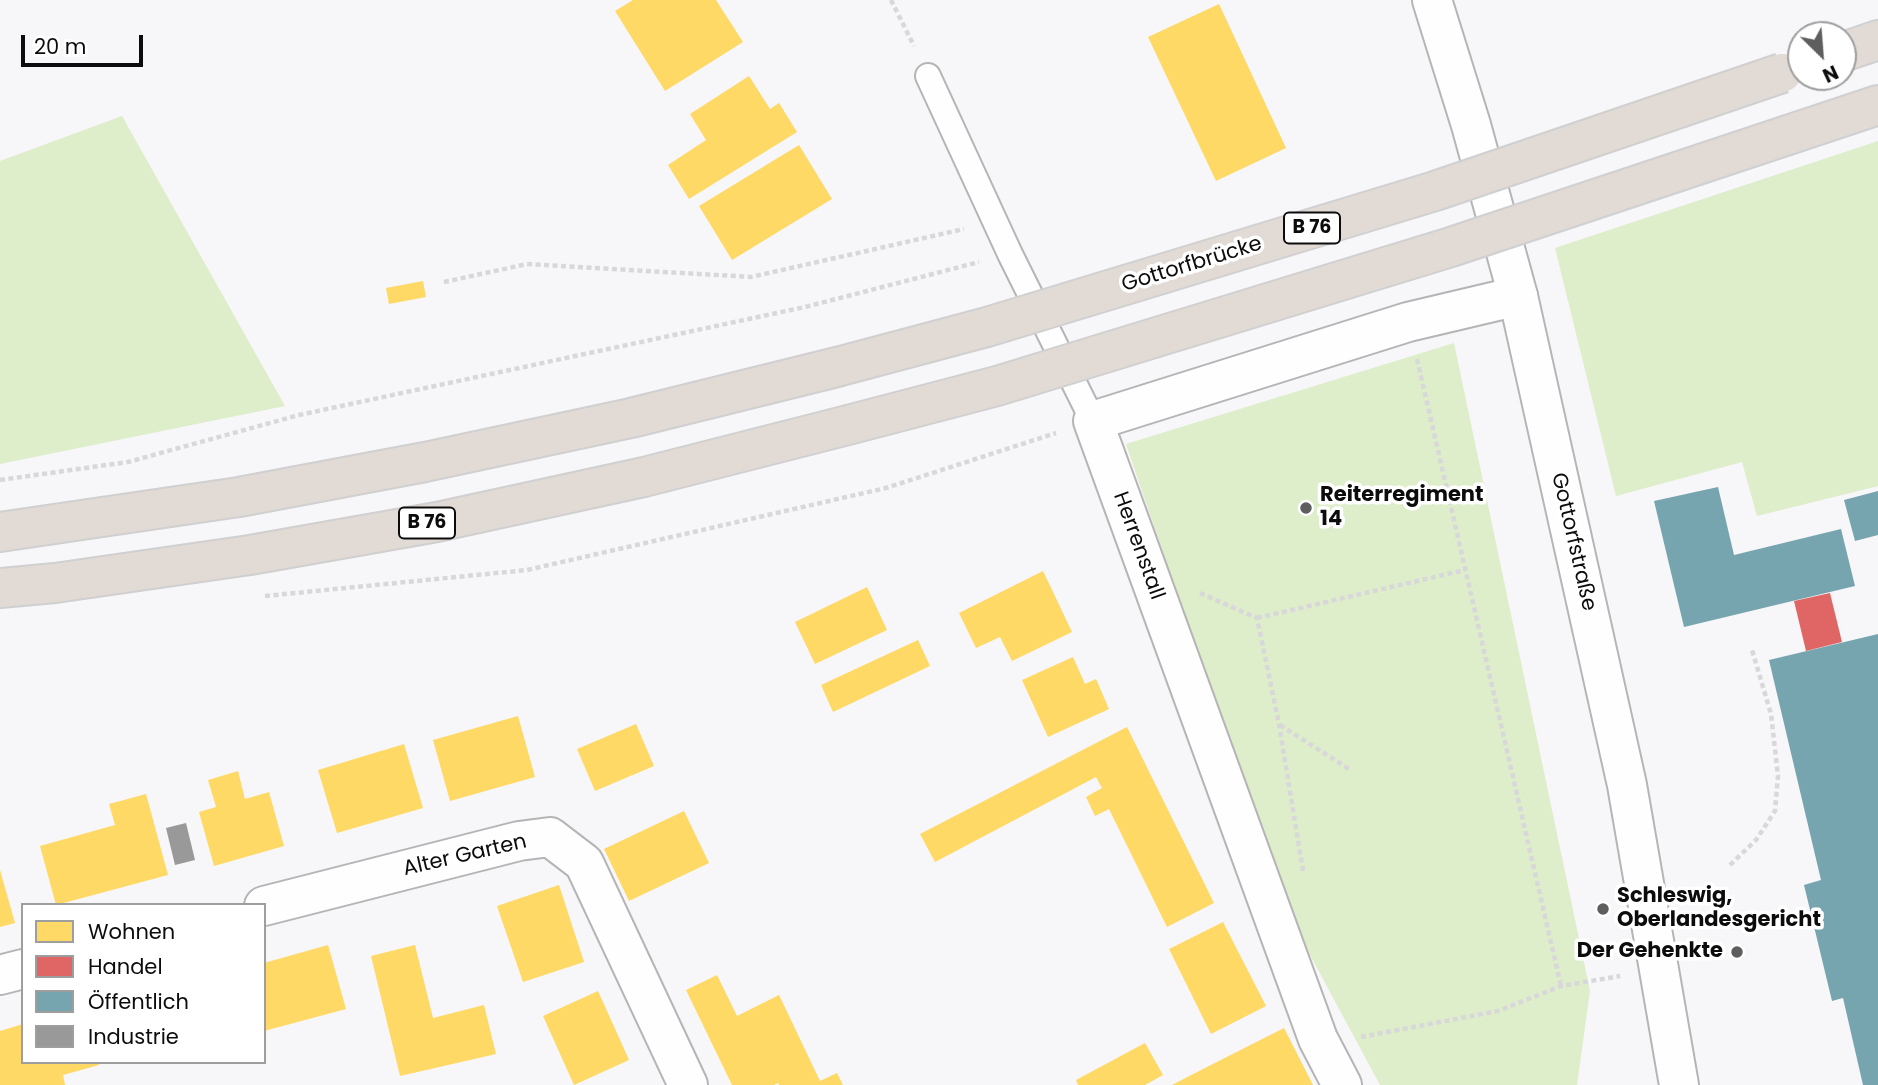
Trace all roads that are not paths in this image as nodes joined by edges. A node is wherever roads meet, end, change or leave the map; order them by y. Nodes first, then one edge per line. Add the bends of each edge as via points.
1 (1433, 3) edge
2 (1878, 40) edge
3 (1857, 47) edge
4 (1787, 72) edge
5 (928, 76) road end
6 (1878, 105) edge
7 (1518, 296) junction
8 (1093, 421) junction
9 (0, 532) edge
10 (0, 587) edge
11 (266, 905) edge
12 (21, 970) edge
13 (0, 975) edge
14 (688, 1085) edge
15 (1342, 1085) edge
16 (1679, 1085) edge

1 - 7 street, Gottorfstraße
2 - 3 highway
4 - 9 highway, Gottorfbrücke / B 76, bridge via 1435,191 987,327 837,367 425,463 239,497
5 - 8 lane
6 - 10 highway, B 76, bridge via 1451,247 997,386 848,425 644,477 437,522 250,555
7 - 8 street via 1408,322
7 - 16 street, Gottorfstraße via 1627,785
8 - 15 street, Herrenstall via 1318,1039
11 - 14 street, Alter Garten via 550,837 584,863
12 - 13 street

